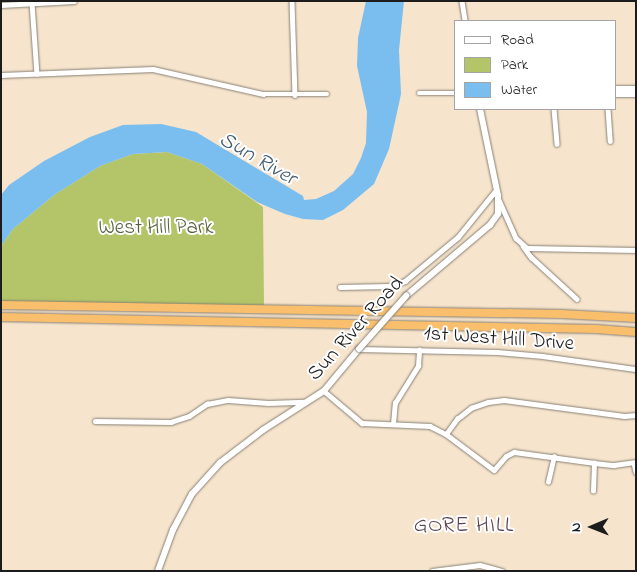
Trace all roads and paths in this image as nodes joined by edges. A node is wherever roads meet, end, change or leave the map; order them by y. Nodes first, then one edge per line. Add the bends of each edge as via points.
1 (74, 1) edge
2 (292, 1) edge
3 (462, 1) edge
4 (32, 3) junction
5 (1, 5) edge
6 (465, 20) edge
7 (1, 74) edge
8 (36, 74) junction
9 (617, 89) edge
10 (636, 89) edge
11 (419, 93) dead end
12 (454, 93) edge
13 (295, 94) junction
14 (327, 94) dead end
15 (617, 94) edge
16 (636, 94) edge
17 (480, 110) edge
18 (554, 110) edge
19 (608, 110) edge
20 (610, 141) dead end
21 (557, 144) dead end
22 (496, 190) junction
23 (498, 196) junction
24 (522, 245) junction
25 (636, 250) edge
26 (340, 287) dead end
27 (577, 299) dead end
28 (1, 306) edge
29 (1, 317) edge
30 (636, 318) edge
31 (636, 332) edge
32 (359, 349) junction
33 (419, 350) junction
34 (636, 370) edge
35 (324, 391) junction
36 (306, 402) junction
37 (636, 415) edge
38 (95, 421) dead end
39 (393, 424) junction
40 (446, 434) junction
41 (554, 457) junction
42 (635, 462) edge
43 (594, 463) junction
44 (636, 472) edge
45 (548, 482) dead end
46 (593, 491) dead end
47 (158, 571) edge
48 (432, 571) edge
49 (502, 571) edge

1 - 4 street
2 - 13 street
3 - 6 street
4 - 5 street
4 - 8 street
7 - 8 street
8 - 13 street via 153,70 263,94
9 - 10 street
11 - 12 street
13 - 14 street
15 - 16 street
17 - 22 street
18 - 21 street
19 - 20 street
22 - 23 street
22 - 26 street via 458,237 405,281 389,286
23 - 24 street via 505,219
23 - 32 street, Sun River Road, bridge via 500,208 495,220 406,296
24 - 25 street via 533,249
24 - 27 street
28 - 30 highway via 561,314
29 - 31 highway
32 - 33 street, 1st West Hill Drive
32 - 35 street, Sun River Road
33 - 34 street, 1st West Hill Drive via 543,356
33 - 39 street via 418,366 395,402
35 - 36 street, Sun River Road
35 - 39 street via 362,423
36 - 38 street via 228,400 208,404 171,422
36 - 47 street, Sun River Road via 220,462 192,494 173,530
37 - 40 street via 504,400 471,408
39 - 40 street via 422,424
40 - 41 street via 494,470 514,452
41 - 43 street
41 - 45 street
42 - 43 street
42 - 44 street
43 - 46 street
48 - 49 street via 480,565

